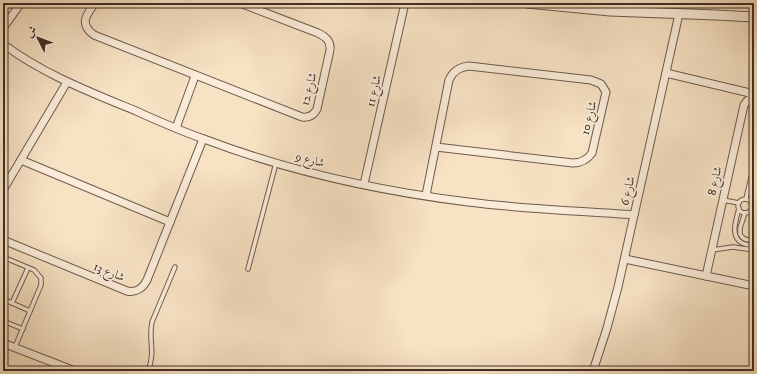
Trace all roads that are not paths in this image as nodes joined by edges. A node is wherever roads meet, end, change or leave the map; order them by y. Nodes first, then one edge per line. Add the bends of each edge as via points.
1 (20, 3) edge
2 (95, 3) edge
3 (240, 3) edge
4 (405, 3) edge
5 (527, 3) edge
6 (558, 4) edge
7 (576, 6) edge
8 (679, 14) junction
9 (754, 18) edge
10 (3, 28) edge
11 (3, 44) edge
12 (666, 73) junction
13 (195, 76) junction
14 (67, 82) junction
15 (754, 95) edge
16 (176, 128) junction
17 (203, 139) junction
18 (436, 147) junction
19 (20, 160) junction
20 (276, 163) junction
21 (754, 164) edge
22 (364, 184) junction
23 (3, 190) edge
24 (426, 195) junction
25 (746, 199) junction
26 (722, 200) junction
27 (739, 206) junction
28 (753, 208) edge
29 (744, 213) junction
30 (634, 215) junction
31 (170, 222) junction
32 (754, 239) edge
33 (3, 240) edge
34 (754, 244) edge
35 (711, 250) junction
36 (754, 250) edge
37 (3, 257) edge
38 (625, 259) junction
39 (175, 267) dead end
40 (28, 268) junction
41 (248, 269) dead end
42 (706, 276) junction
43 (754, 286) edge
44 (3, 299) edge
45 (12, 303) junction
46 (30, 311) junction
47 (3, 321) edge
48 (23, 329) junction
49 (3, 342) edge
50 (15, 347) junction
51 (59, 368) edge
52 (148, 369) edge
53 (75, 371) edge
54 (157, 371) edge
55 (593, 371) edge

1 - 10 street
2 - 13 street, شارع 12 via 85,20 92,34
3 - 13 street, شارع 12 via 318,33 328,40 330,50 317,111 311,116 302,117
4 - 22 street, شارع 11
5 - 6 street
6 - 7 street
7 - 8 street via 610,11
8 - 9 street
8 - 12 street, شارع 6
11 - 14 street, شارع 9
12 - 15 street, شارع 8
12 - 30 street, شارع 6
13 - 16 street
14 - 16 street, شارع 9
14 - 19 street
15 - 26 street, شارع 8 via 744,105
16 - 17 street, شارع 9
17 - 20 street, شارع 9
17 - 31 street, شارع 13
18 - 18 street, شارع 10 via 450,78 461,68 468,66 591,80 601,84 606,92 592,153 581,162
18 - 24 street, شارع 10
19 - 23 street
19 - 31 street
20 - 22 street, شارع 9
20 - 41 lane
21 - 25 lane
22 - 24 street, شارع 9
24 - 30 street, شارع 9 via 490,204
25 - 27 lane via 742,200
25 - 28 lane
26 - 27 lane
26 - 35 street, شارع 8
27 - 29 lane
27 - 34 lane via 735,236 746,245
28 - 29 lane
29 - 32 lane via 740,234 747,240
30 - 38 street, شارع 6
31 - 33 street, شارع 13 via 145,283 134,292
35 - 36 lane via 733,247
35 - 42 street, شارع 8
37 - 40 lane
38 - 42 street
38 - 55 street, شارع 6
39 - 52 lane via 150,329 152,358
40 - 45 lane
40 - 46 lane via 38,274 42,282
42 - 43 street
44 - 45 lane
45 - 46 lane
46 - 48 lane
47 - 48 lane
48 - 50 lane
49 - 50 street
50 - 51 street
51 - 53 street
52 - 54 lane

